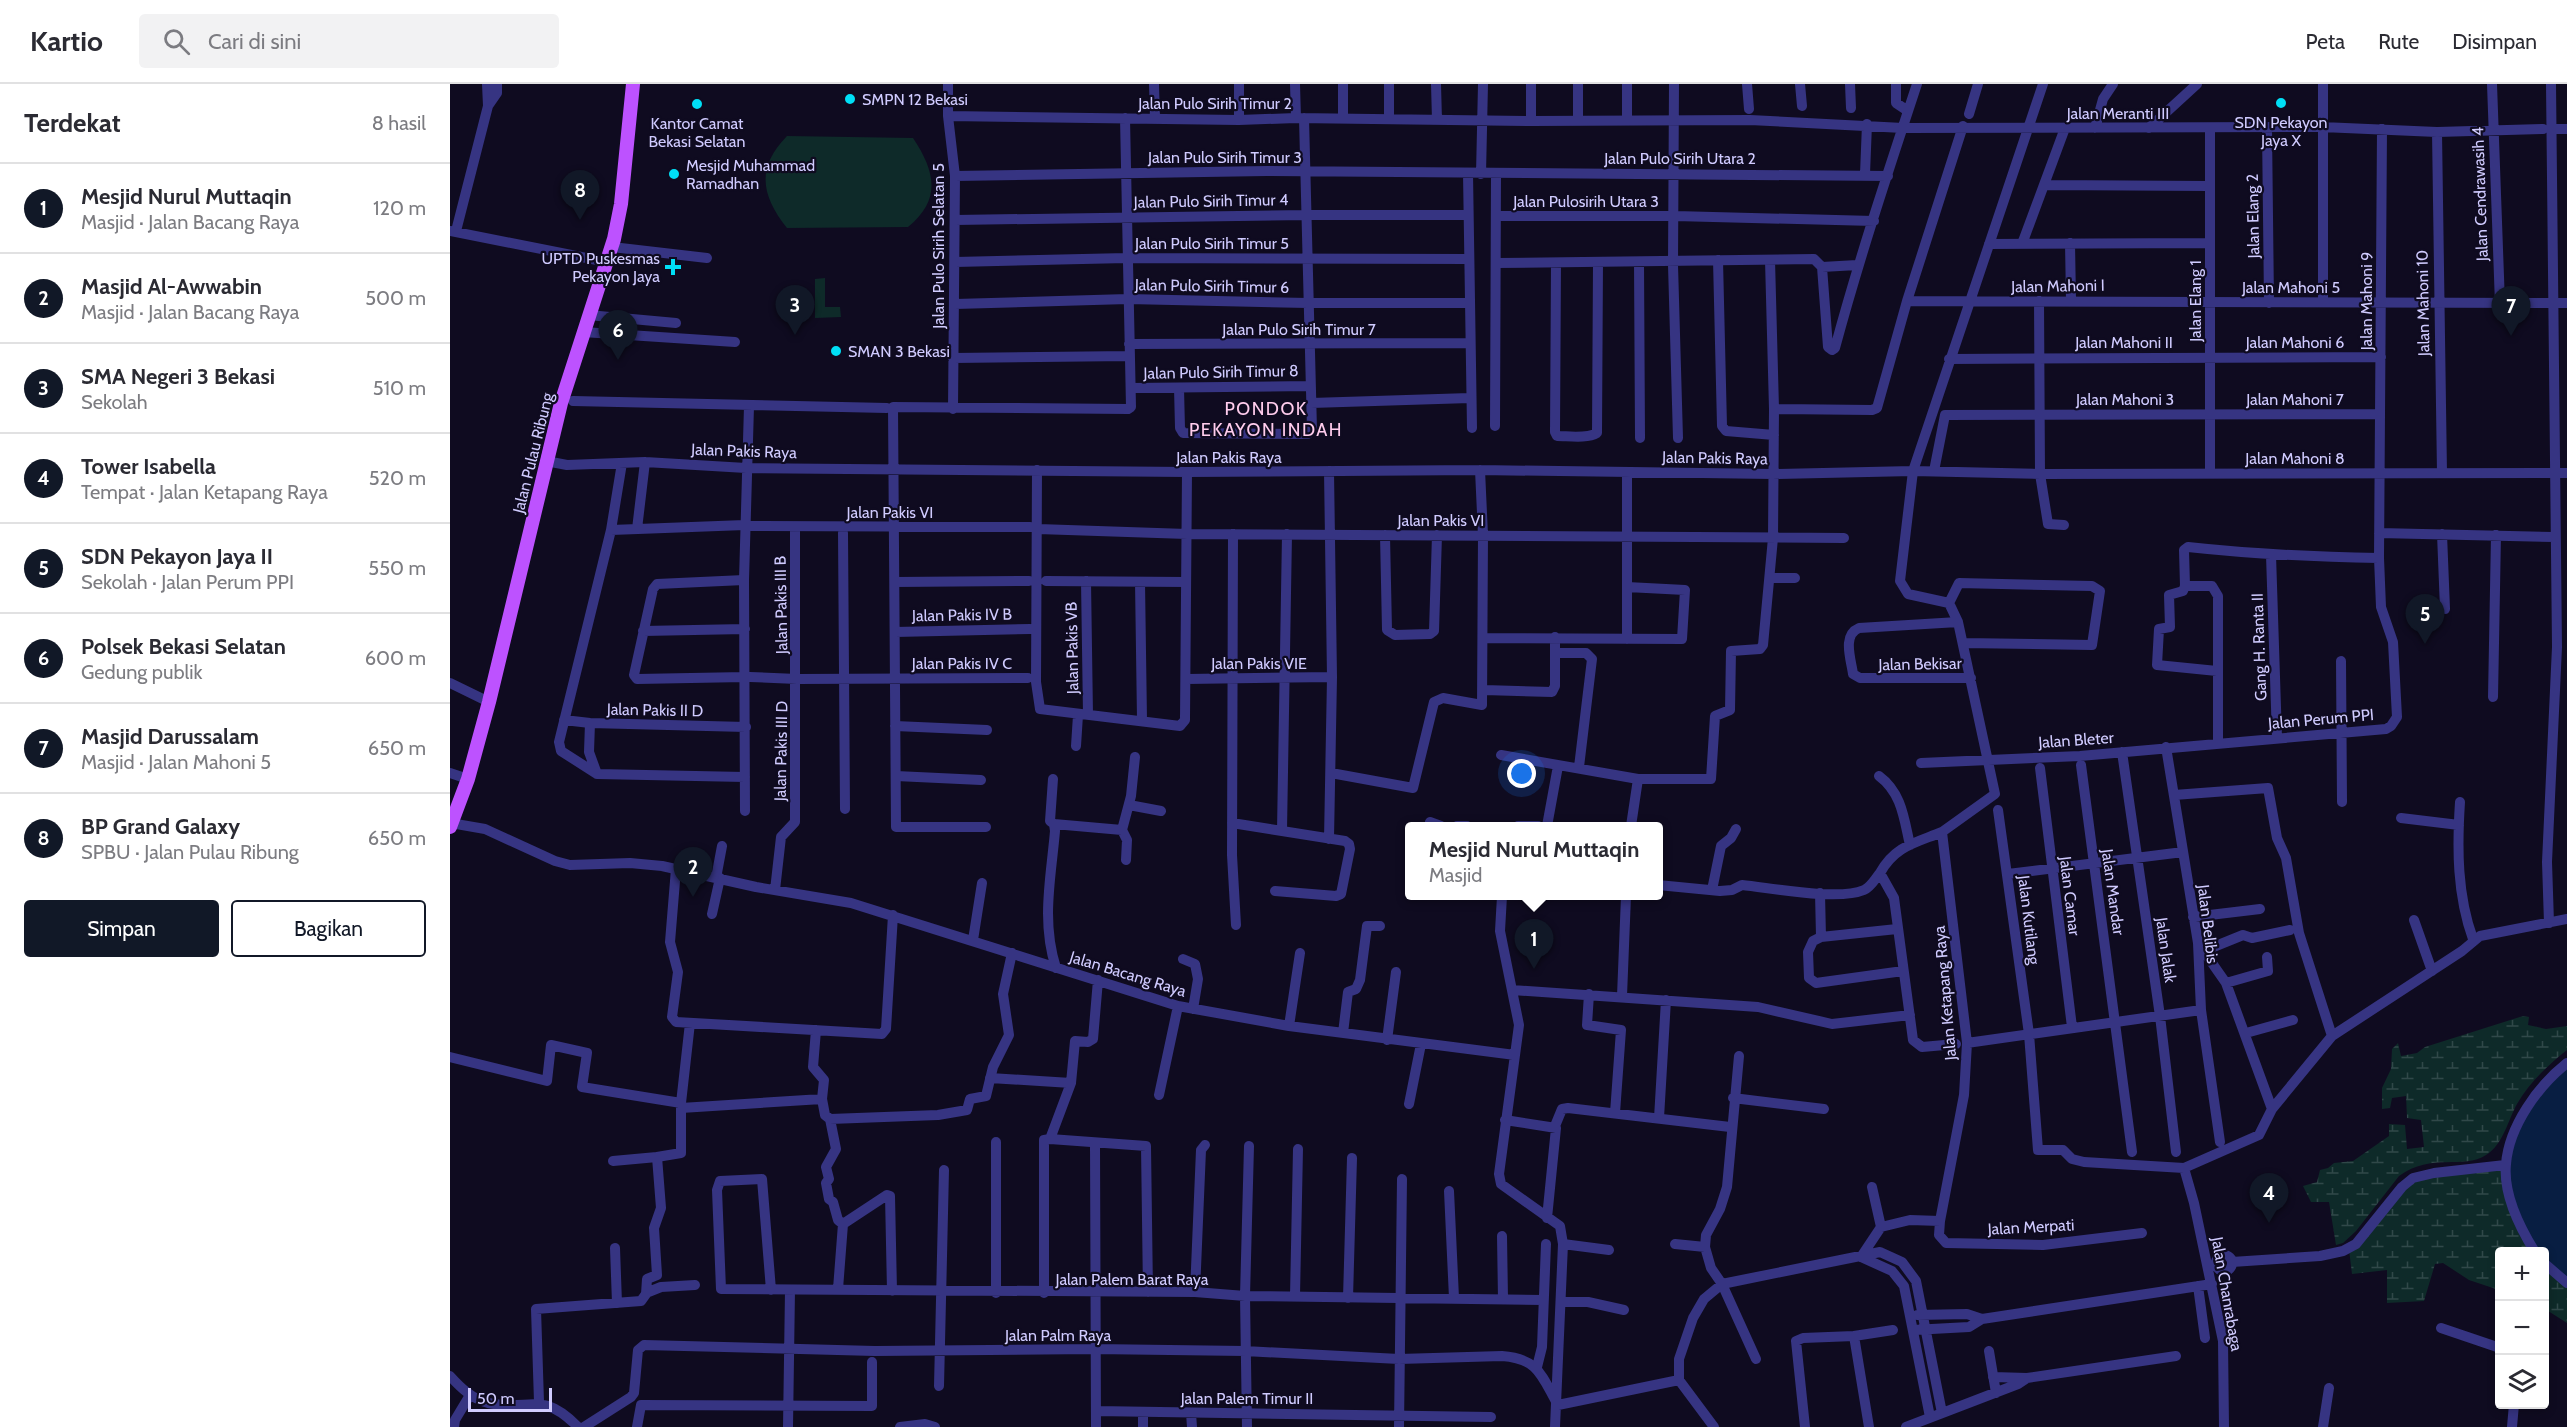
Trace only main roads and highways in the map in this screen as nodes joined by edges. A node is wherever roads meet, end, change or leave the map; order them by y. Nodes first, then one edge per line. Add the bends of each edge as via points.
1 (633, 84) edge
2 (450, 824) edge

1 - 2 main road, Jalan Pulau Ribung via 621,204 612,247 546,461 489,702 468,778

